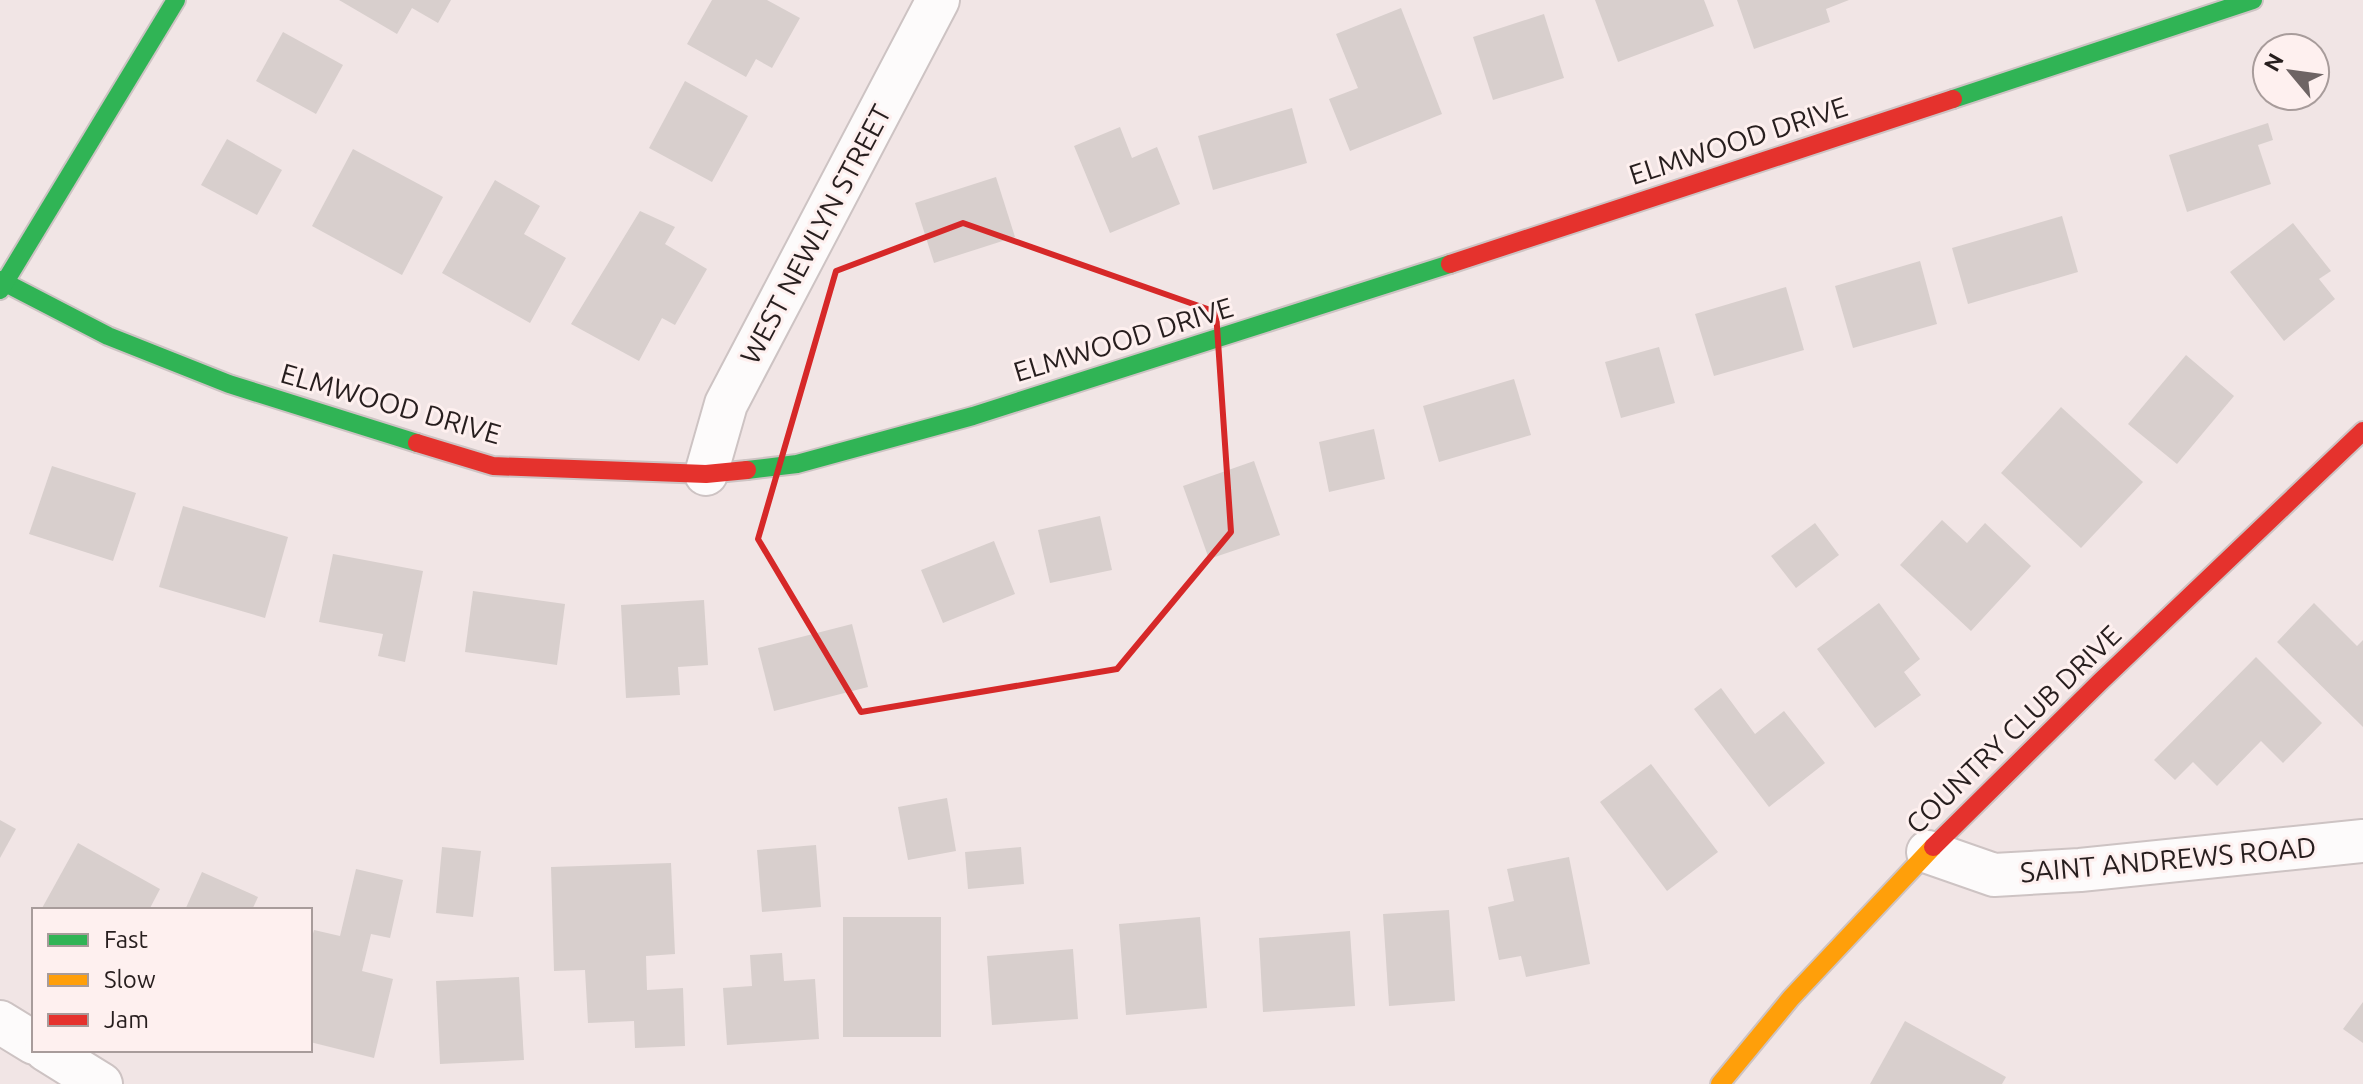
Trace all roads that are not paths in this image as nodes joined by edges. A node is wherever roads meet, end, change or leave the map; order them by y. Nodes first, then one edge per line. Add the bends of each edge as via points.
1 (176, 0) edge
2 (938, 0) edge
3 (2253, 0) edge
4 (2, 285) edge
5 (2363, 431) edge
6 (706, 474) junction
7 (2363, 841) edge
8 (1928, 852) junction
9 (0, 1022) edge
10 (32, 1042) edge
11 (49, 1052) edge
12 (101, 1084) edge
13 (1720, 1084) edge

1 - 4 street
2 - 6 street, WEST NEWLYN STREET via 726,404
3 - 6 street, ELMWOOD DRIVE via 973,416 797,464
4 - 6 street, ELMWOOD DRIVE via 108,336 229,384 493,466
5 - 8 street, COUNTRY CLUB DRIVE
7 - 8 street, SAINT ANDREWS ROAD via 1994,875
8 - 13 street, COUNTRY CLUB DRIVE via 1791,998
9 - 10 street
11 - 12 street

